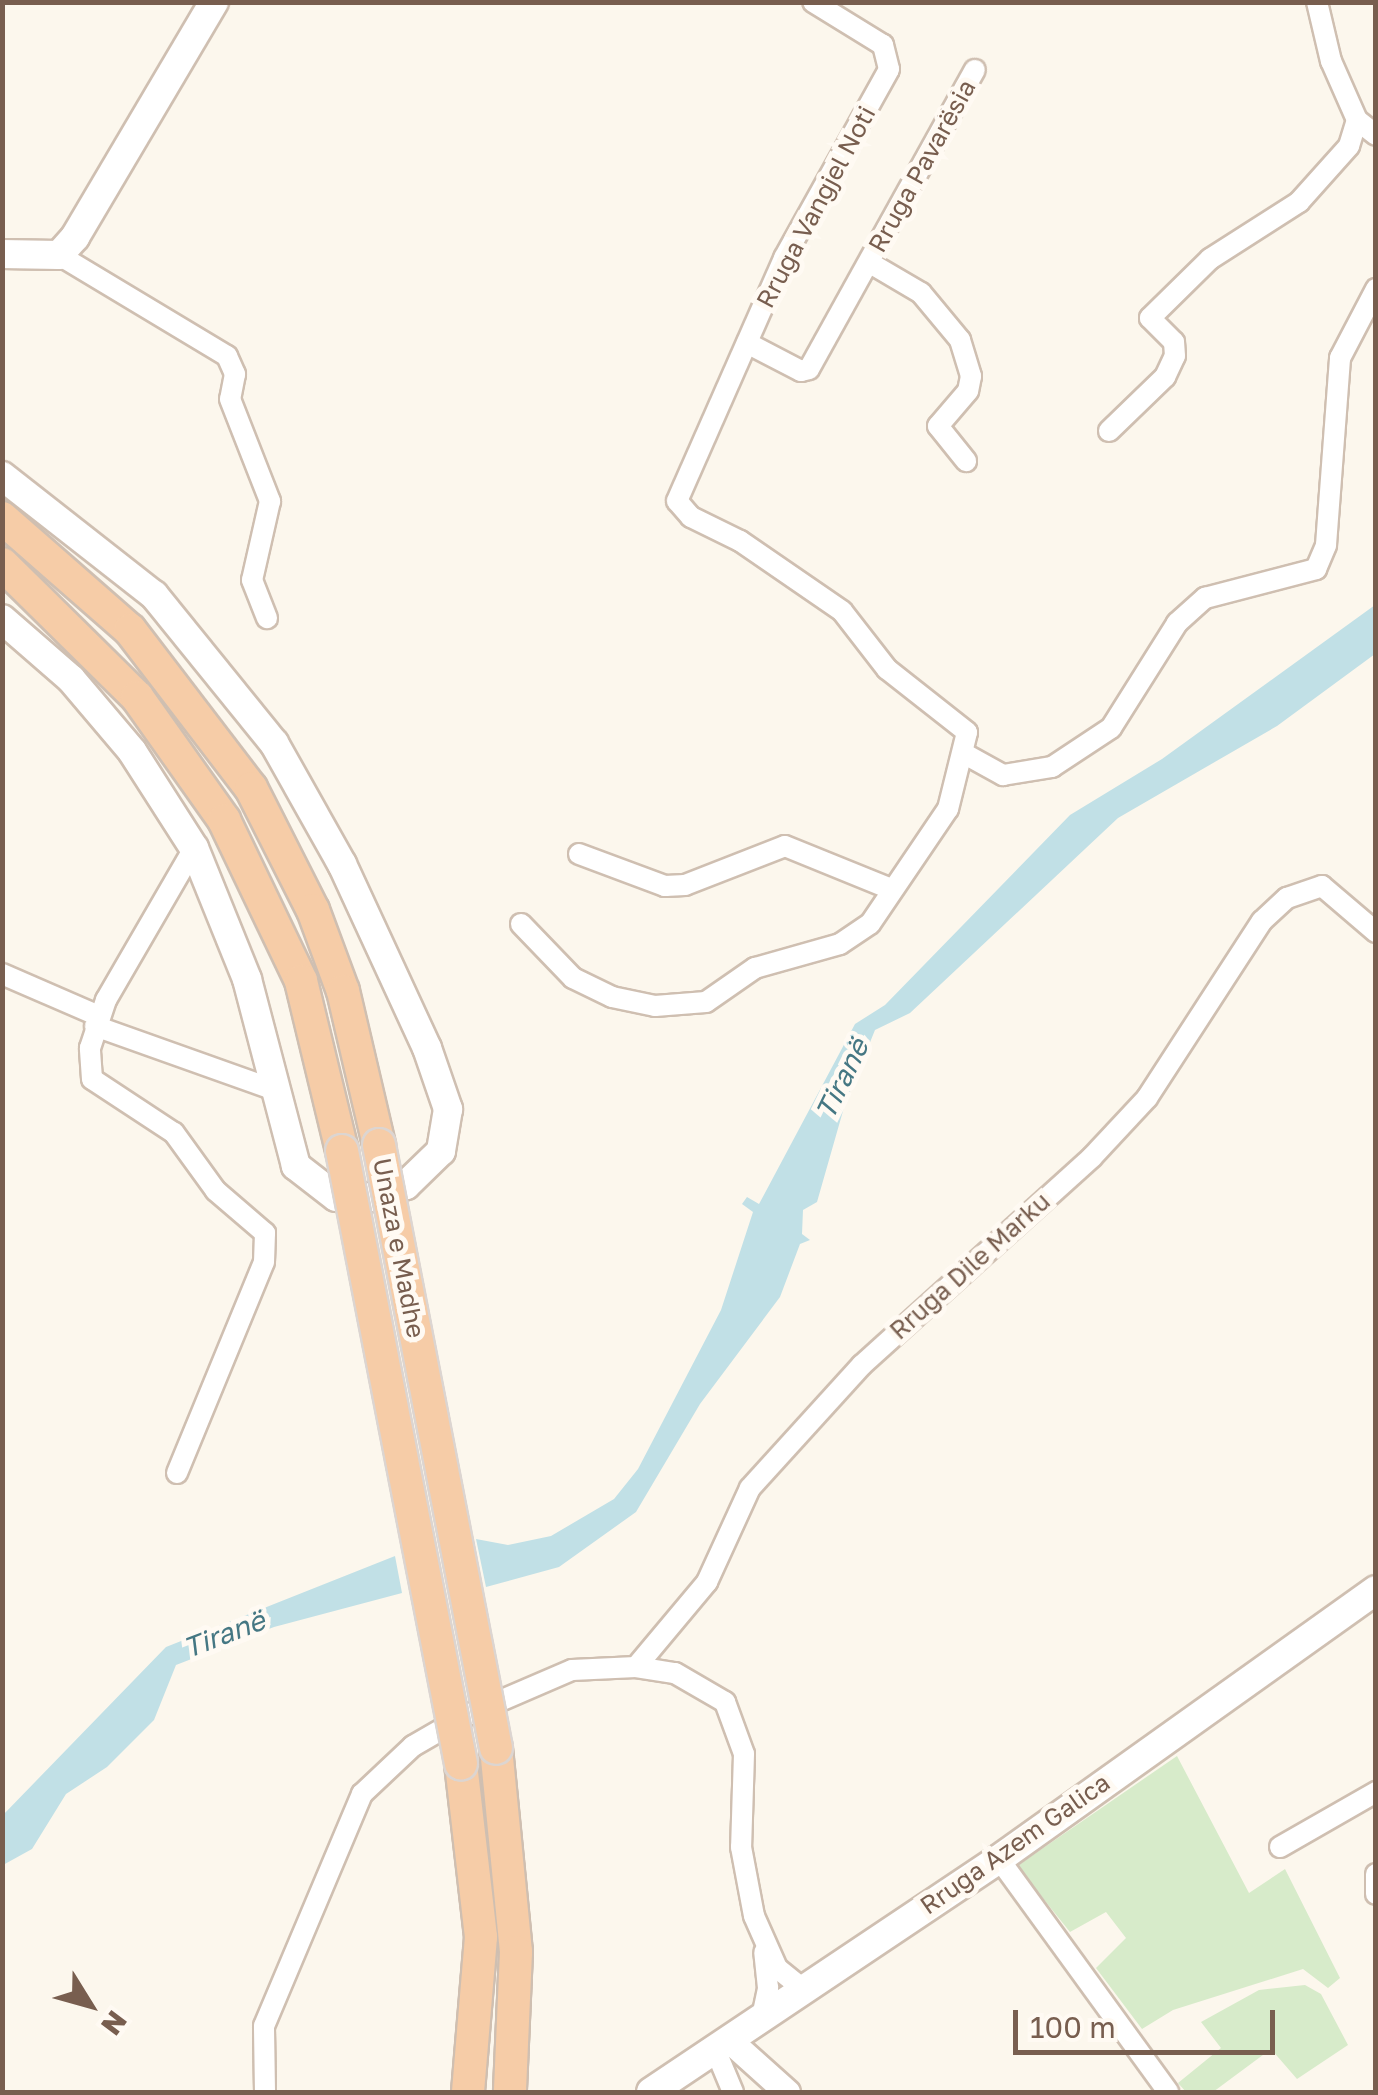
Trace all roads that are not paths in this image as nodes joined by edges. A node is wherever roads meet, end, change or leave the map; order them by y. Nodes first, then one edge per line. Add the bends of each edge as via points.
1 (214, 2) edge
2 (813, 2) edge
3 (1317, 2) edge
4 (975, 70) dead end
5 (1357, 120) junction
6 (1376, 135) edge
7 (2, 254) edge
8 (60, 255) junction
9 (870, 263) junction
10 (1376, 289) edge
11 (746, 343) junction
12 (1109, 431) dead end
13 (966, 461) dead end
14 (2, 476) edge
15 (2, 518) edge
16 (2, 564) edge
17 (267, 618) dead end
18 (2, 619) edge
19 (963, 752) junction
20 (194, 848) junction
21 (579, 854) dead end
22 (890, 889) junction
23 (521, 924) dead end
24 (1376, 932) edge
25 (2, 974) edge
26 (97, 1021) junction
27 (274, 1090) junction
28 (177, 1473) dead end
29 (1376, 1590) edge
30 (636, 1667) junction
31 (1376, 1792) edge
32 (1280, 1847) dead end
33 (999, 1858) junction
34 (1376, 1874) edge
35 (1376, 1894) edge
36 (754, 1916) junction
37 (807, 1986) junction
38 (762, 2017) junction
39 (722, 2044) junction
40 (265, 2092) edge
41 (468, 2092) edge
42 (510, 2092) edge
43 (651, 2092) edge
44 (733, 2092) edge
45 (787, 2092) edge
46 (1168, 2092) edge

1 - 8 main road
2 - 11 street, Rruga Vangjel Noti via 883,45 889,69 784,258
3 - 5 street via 1330,61
4 - 9 street, Rruga Pavarësia
5 - 6 street
5 - 12 street via 1348,146 1308,193 1210,259 1150,318 1174,342 1176,356 1165,377
7 - 8 main road
8 - 17 street via 226,356 235,374 230,398 270,501 252,580
9 - 11 street, Rruga Pavarësia via 809,369 801,372
9 - 13 street, Rruga Pavarësia via 921,294 960,340 971,376 968,391 938,426
10 - 19 street via 1340,358 1326,544 1316,569 1205,598 1178,623 1099,740 1052,767 1003,775
11 - 19 street, Rruga Vangjel Noti via 676,501 842,612 887,669 967,732
14 - 27 main road via 154,596 274,743 342,864 420,1032 449,1128 441,1151 406,1185 362,1200 336,1196 296,1166
15 - 42 highway, Unaza e Madhe, bridge via 130,630 251,788 313,910 343,991 380,1145 496,1748 516,1952
16 - 41 highway, Unaza e Madhe, bridge via 138,697 224,820 301,982 342,1151 461,1764 481,1937
18 - 20 main road via 71,679 132,751
19 - 22 street via 940,826
20 - 26 street
20 - 27 main road via 247,978
21 - 22 street via 665,886 685,885 786,846
22 - 23 street via 870,924 840,944 766,964 706,1002 612,997 573,978
24 - 30 street, Rruga Dile Marku via 1322,886 1287,898 1262,921 1183,1050 1092,1157 862,1365 750,1488 707,1582
25 - 26 street
26 - 27 street
26 - 28 street via 92,1079 174,1133 216,1191 264,1233 264,1262
29 - 33 main road, Rruga Azem Galica
30 - 36 street via 707,1688 736,1722 744,1754 741,1847
30 - 40 street via 572,1670 465,1716 412,1746 362,1794 264,2026
31 - 32 street
33 - 37 main road, Rruga Azem Galica
33 - 46 street
34 - 35 street
36 - 37 street via 766,1942
36 - 38 street via 767,1963
37 - 38 main road, Rruga Azem Galica
38 - 39 main road, Rruga Azem Galica
39 - 43 main road, Rruga Azem Galica
39 - 44 street
39 - 45 street

